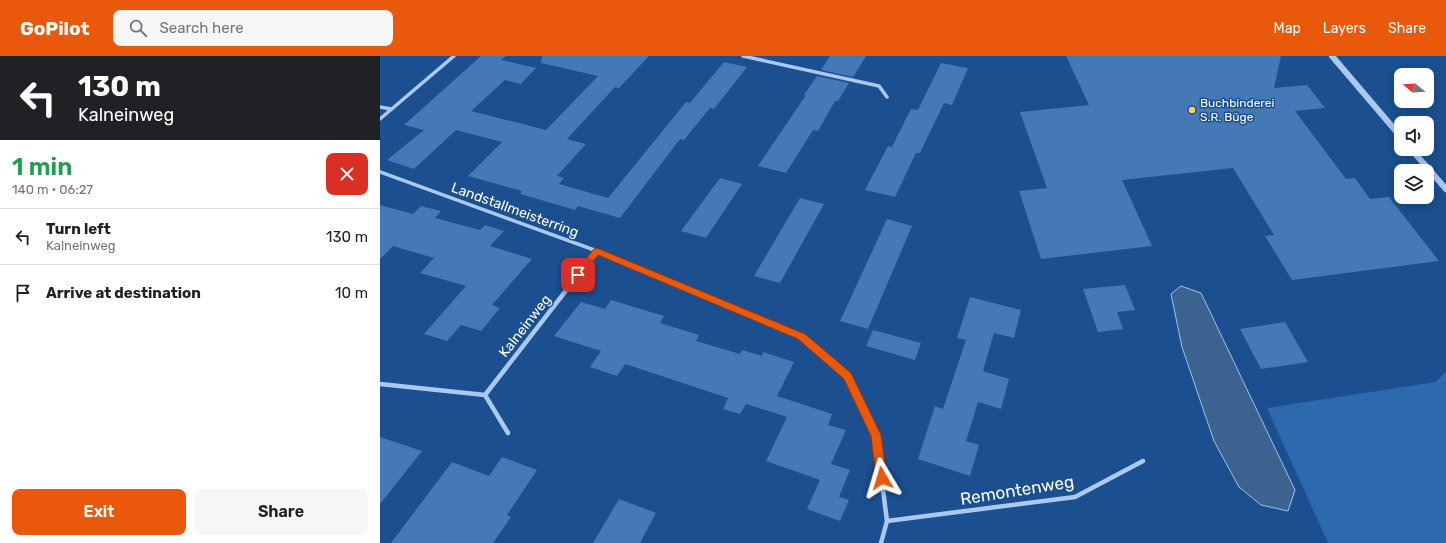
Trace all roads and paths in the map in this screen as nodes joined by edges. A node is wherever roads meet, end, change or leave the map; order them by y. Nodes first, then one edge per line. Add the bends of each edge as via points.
1 (454, 56) edge
2 (743, 56) edge
3 (1332, 56) edge
4 (887, 97) dead end
5 (380, 107) edge
6 (391, 110) junction
7 (380, 118) edge
8 (1394, 129) edge
9 (1417, 156) edge
10 (380, 172) edge
11 (1446, 189) edge
12 (597, 251) junction
13 (380, 384) edge
14 (485, 396) junction
15 (508, 433) dead end
16 (1143, 461) dead end
17 (887, 521) junction
18 (881, 543) edge

1 - 6 street
2 - 4 street via 879,86
3 - 8 street
5 - 6 street
6 - 7 street
9 - 11 street
10 - 12 street, Landstallmeisterring
12 - 14 street, Kalneinweg
12 - 17 street, Landstallmeisterring via 802,336 847,376 876,435
13 - 14 street
14 - 15 street
16 - 17 street, Remontenweg via 1075,497
17 - 18 street, Landstallmeisterring

